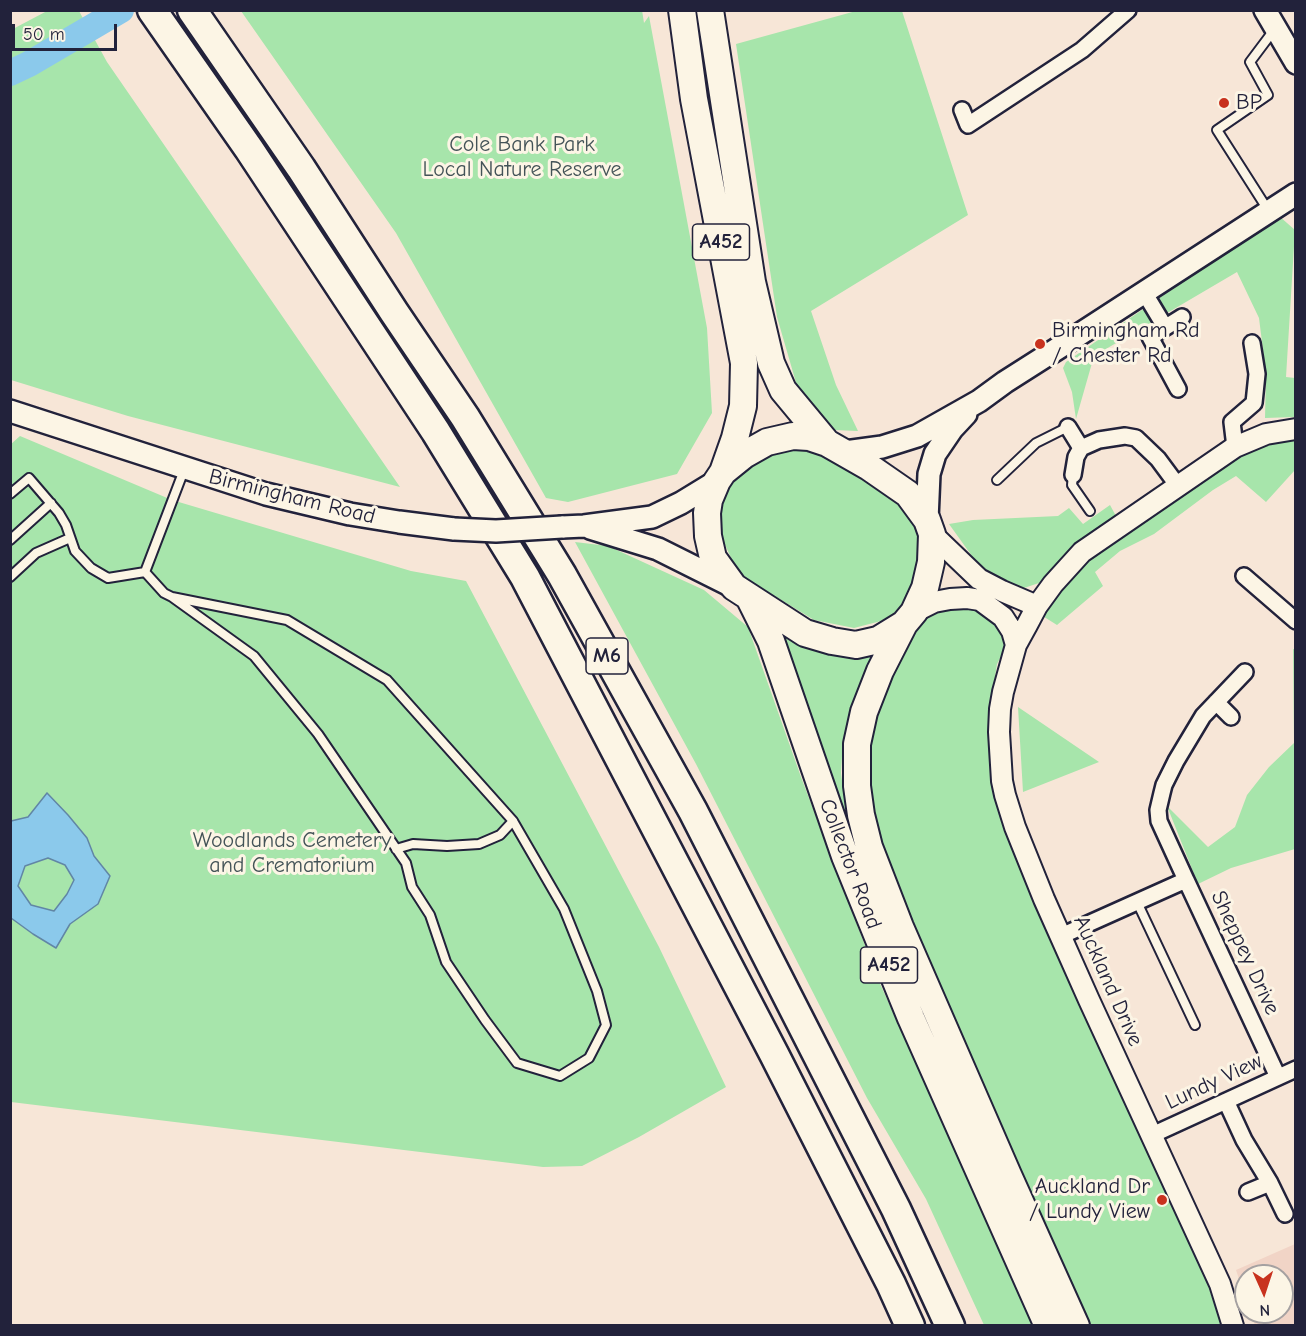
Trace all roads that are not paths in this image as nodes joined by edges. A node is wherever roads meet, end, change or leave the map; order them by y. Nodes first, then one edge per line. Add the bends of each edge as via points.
1 (153, 10) edge
2 (682, 10) edge
3 (710, 10) edge
4 (1128, 10) edge
5 (197, 17) edge
6 (1270, 19) edge
7 (1295, 62) edge
8 (962, 110) dead end
9 (1295, 195) edge
10 (1268, 212) junction
11 (1144, 292) junction
12 (1182, 317) dead end
13 (1165, 327) junction
14 (1252, 343) dead end
15 (1178, 389) dead end
16 (979, 401) junction
17 (10, 411) edge
18 (1068, 428) joint
19 (1296, 429) edge
20 (836, 447) junction
21 (1235, 447) junction
22 (1081, 448) junction
23 (184, 469) junction
24 (1073, 475) joint
25 (720, 476) junction
26 (998, 480) dead end
27 (1178, 486) junction
28 (10, 494) edge
29 (51, 503) junction
30 (1090, 511) dead end
31 (584, 526) junction
32 (929, 527) junction
33 (70, 538) junction
34 (10, 540) edge
35 (146, 572) junction
36 (1244, 576) dead end
37 (10, 577) edge
38 (741, 592) junction
39 (172, 597) junction
40 (1037, 606) junction
41 (909, 618) junction
42 (1296, 621) edge
43 (1016, 645) junction
44 (1245, 672) dead end
45 (1216, 702) junction
46 (1231, 717) dead end
47 (513, 821) junction
48 (396, 849) junction
49 (1185, 880) junction
50 (1137, 902) junction
51 (1060, 936) junction
52 (1195, 1025) dead end
53 (1296, 1069) edge
54 (1278, 1077) junction
55 (1226, 1101) junction
56 (1152, 1135) junction
57 (1270, 1183) junction
58 (1248, 1192) dead end
59 (1285, 1214) dead end
60 (910, 1326) edge
61 (950, 1326) edge
62 (1048, 1326) edge
63 (1077, 1326) edge
64 (1233, 1326) edge

1 - 60 highway, M6 via 436,432 525,577 769,1044
2 - 25 highway, A452 via 694,99 744,363 743,406
3 - 20 highway, A452 via 752,282 771,363 783,390
4 - 8 street via 1082,50 968,125
5 - 61 highway, M6 via 465,417 562,574 693,811 896,1209
6 - 7 main road
6 - 10 lane via 1250,62 1268,95 1217,130
9 - 10 main road
10 - 11 main road
11 - 13 street
11 - 16 main road
12 - 13 street
13 - 15 street via 1150,337
14 - 21 street via 1257,374 1254,403 1232,422
16 - 20 main road via 917,436 882,447
16 - 32 main road via 935,454 929,474
17 - 23 main road, Birmingham Road
18 - 22 street
18 - 26 lane via 1036,443
19 - 21 street, Auckland Drive via 1266,434
20 - 25 highway, A452 via 809,437 767,442
20 - 32 highway, A452 via 908,495
21 - 27 street, Auckland Drive
22 - 24 street
22 - 27 street via 1099,440 1136,438
23 - 31 main road, Birmingham Road, bridge via 266,494 399,522 496,531
23 - 35 lane
24 - 30 lane via 1072,485
25 - 31 main road, Birmingham Road via 652,517
25 - 38 highway, A452 via 709,500 708,536 713,558
27 - 40 street, Auckland Drive via 1082,552
28 - 29 lane via 29,478
29 - 33 lane
29 - 34 lane
31 - 38 main road, Birmingham Road via 658,549
32 - 40 street via 979,579
32 - 41 highway, A452 via 932,562 925,588
33 - 35 lane via 75,551 91,568 108,578
33 - 37 lane via 36,553
35 - 39 lane
36 - 42 street
38 - 41 highway, A452 via 805,633 856,645 878,640
38 - 62 highway, Collector Road / A452 via 771,641 849,867 911,1018
39 - 47 lane via 287,620 387,680
39 - 48 lane via 254,656 318,734
40 - 43 street, Auckland Drive
41 - 43 street via 934,602 980,600 1003,617
41 - 63 highway, Collector Road / A452 via 880,671 864,712 857,744 861,815 900,927
43 - 51 street, Auckland Drive via 1000,709 1002,782 1015,827
44 - 45 street, Sheppey Drive
45 - 46 street
45 - 49 street, Sheppey Drive via 1176,761 1159,803 1159,820
47 - 48 lane via 500,835 479,844 413,844
47 - 48 lane via 564,909 597,991 606,1025 589,1058 560,1076 517,1063 485,1020 446,962 430,915 412,887 406,863
49 - 50 street, Sheppey Drive
49 - 54 street, Sheppey Drive
50 - 51 street, Sheppey Drive
50 - 52 lane
51 - 56 street, Auckland Drive
53 - 54 street, Lundy View
54 - 55 street, Lundy View
55 - 56 street, Lundy View
55 - 57 street
56 - 64 street, Auckland Drive via 1220,1284
57 - 58 street
57 - 59 street

